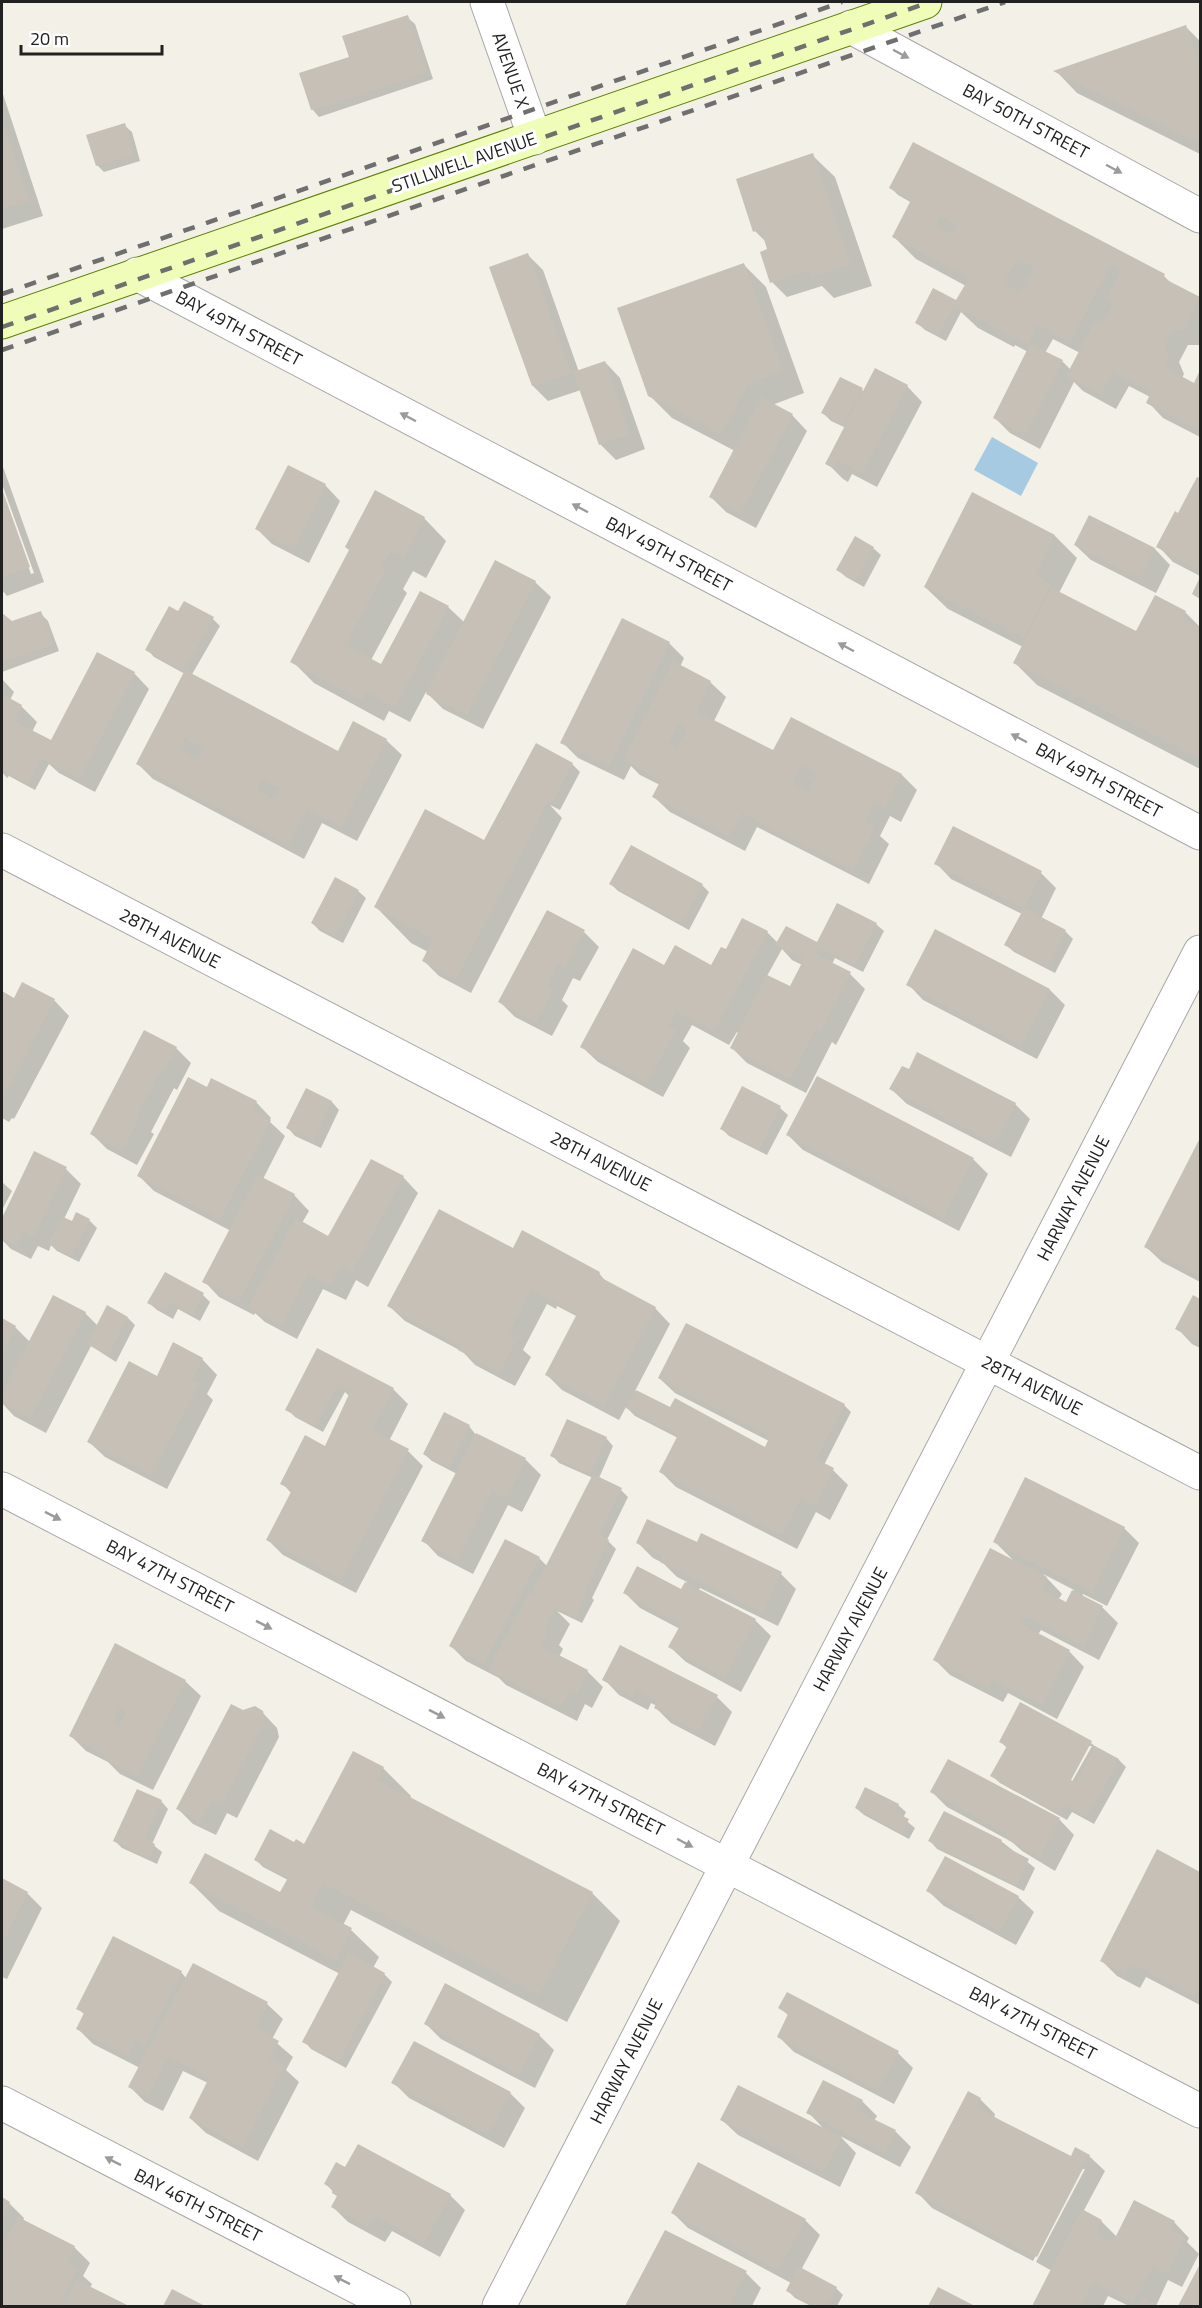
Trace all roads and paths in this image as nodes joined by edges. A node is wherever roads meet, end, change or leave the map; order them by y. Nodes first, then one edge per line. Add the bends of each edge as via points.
1 (487, 2) edge
2 (926, 2) edge
3 (851, 27) junction
4 (535, 138) junction
5 (1200, 216) edge
6 (137, 274) junction
7 (2, 322) edge
8 (1200, 833) edge
9 (2, 850) edge
10 (1200, 952) edge
11 (988, 1362) junction
12 (1200, 1473) edge
13 (2, 1489) edge
14 (728, 1865) junction
15 (2, 2103) edge
16 (1200, 2111) edge
17 (394, 2307) edge
18 (499, 2307) edge

1 - 4 street, AVENUE X
2 - 3 main road, STILLWELL AVENUE
3 - 4 main road, STILLWELL AVENUE
3 -> 5 street, BAY 50TH STREET
4 - 6 main road, STILLWELL AVENUE
6 - 7 main road, STILLWELL AVENUE
8 -> 6 street, BAY 49TH STREET
9 - 11 street, 28TH AVENUE
10 - 11 street, HARWAY AVENUE
11 - 12 street, 28TH AVENUE
11 - 14 street, HARWAY AVENUE
13 -> 14 street, BAY 47TH STREET
14 - 16 street, BAY 47TH STREET
14 - 18 street, HARWAY AVENUE
17 -> 15 street, BAY 46TH STREET

